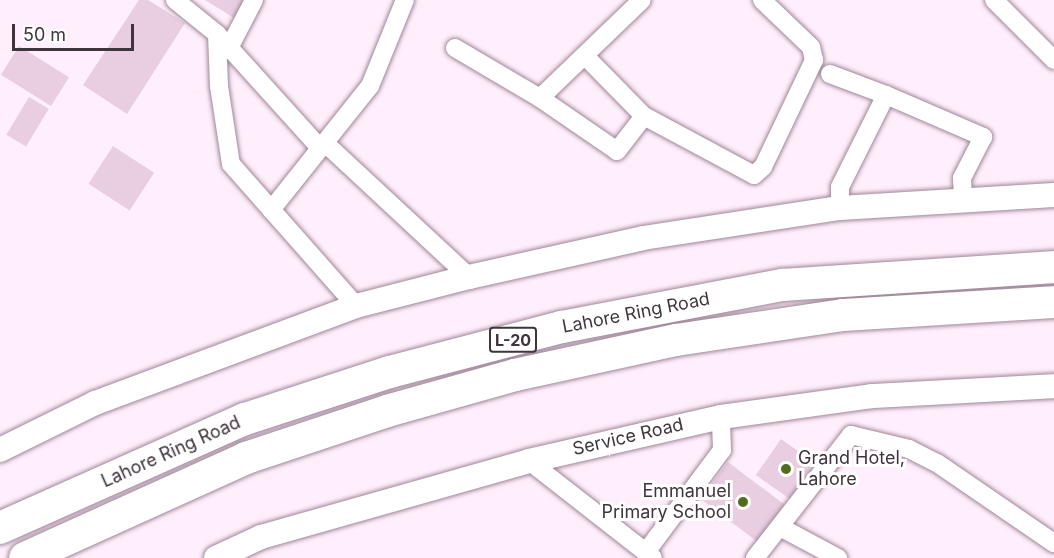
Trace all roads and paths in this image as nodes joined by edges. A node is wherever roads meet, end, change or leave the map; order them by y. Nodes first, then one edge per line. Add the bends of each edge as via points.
1 (175, 0) edge
2 (254, 0) edge
3 (405, 0) edge
4 (642, 0) edge
5 (762, 0) edge
6 (994, 0) edge
7 (223, 41) junction
8 (455, 48) dead end
9 (586, 57) junction
10 (1054, 60) edge
11 (831, 74) dead end
12 (886, 95) junction
13 (540, 98) junction
14 (644, 116) junction
15 (322, 146) junction
16 (1054, 195) edge
17 (963, 198) junction
18 (840, 208) junction
19 (271, 210) junction
20 (1054, 267) edge
21 (469, 277) junction
22 (1054, 302) edge
23 (356, 306) junction
24 (1054, 386) edge
25 (721, 417) junction
26 (0, 450) edge
27 (529, 461) junction
28 (780, 527) junction
29 (0, 528) edge
30 (1054, 543) edge
31 (650, 555) edge
32 (25, 558) edge
33 (216, 558) edge
34 (755, 558) edge
35 (838, 558) edge

1 - 7 street
2 - 7 street
3 - 15 street via 370,86
4 - 9 street
5 - 14 street via 811,46 813,60 763,167 754,175 745,172
6 - 10 street
7 - 15 street
7 - 19 street via 219,86 231,164
8 - 13 street
9 - 13 street
9 - 14 street
11 - 12 street
12 - 17 street via 982,137 962,178
12 - 18 street via 840,187
13 - 14 street via 617,152
15 - 19 street
15 - 21 street
16 - 17 street
17 - 18 street
18 - 21 street via 643,238
19 - 23 street
20 - 29 highway, Lahore Ring Road / L-20 via 783,285 562,327 390,372 245,419
21 - 23 street
22 - 32 highway, Lahore Ring Road / L-20 via 832,316 676,340 515,375 387,411 246,458
23 - 26 street via 95,404
24 - 25 street, Service Road via 872,396
25 - 27 street, Service Road
25 - 31 street via 722,450
27 - 31 street
27 - 33 street, Service Road via 261,537
28 - 30 street via 851,435 909,449 937,463
28 - 34 street
28 - 35 street

